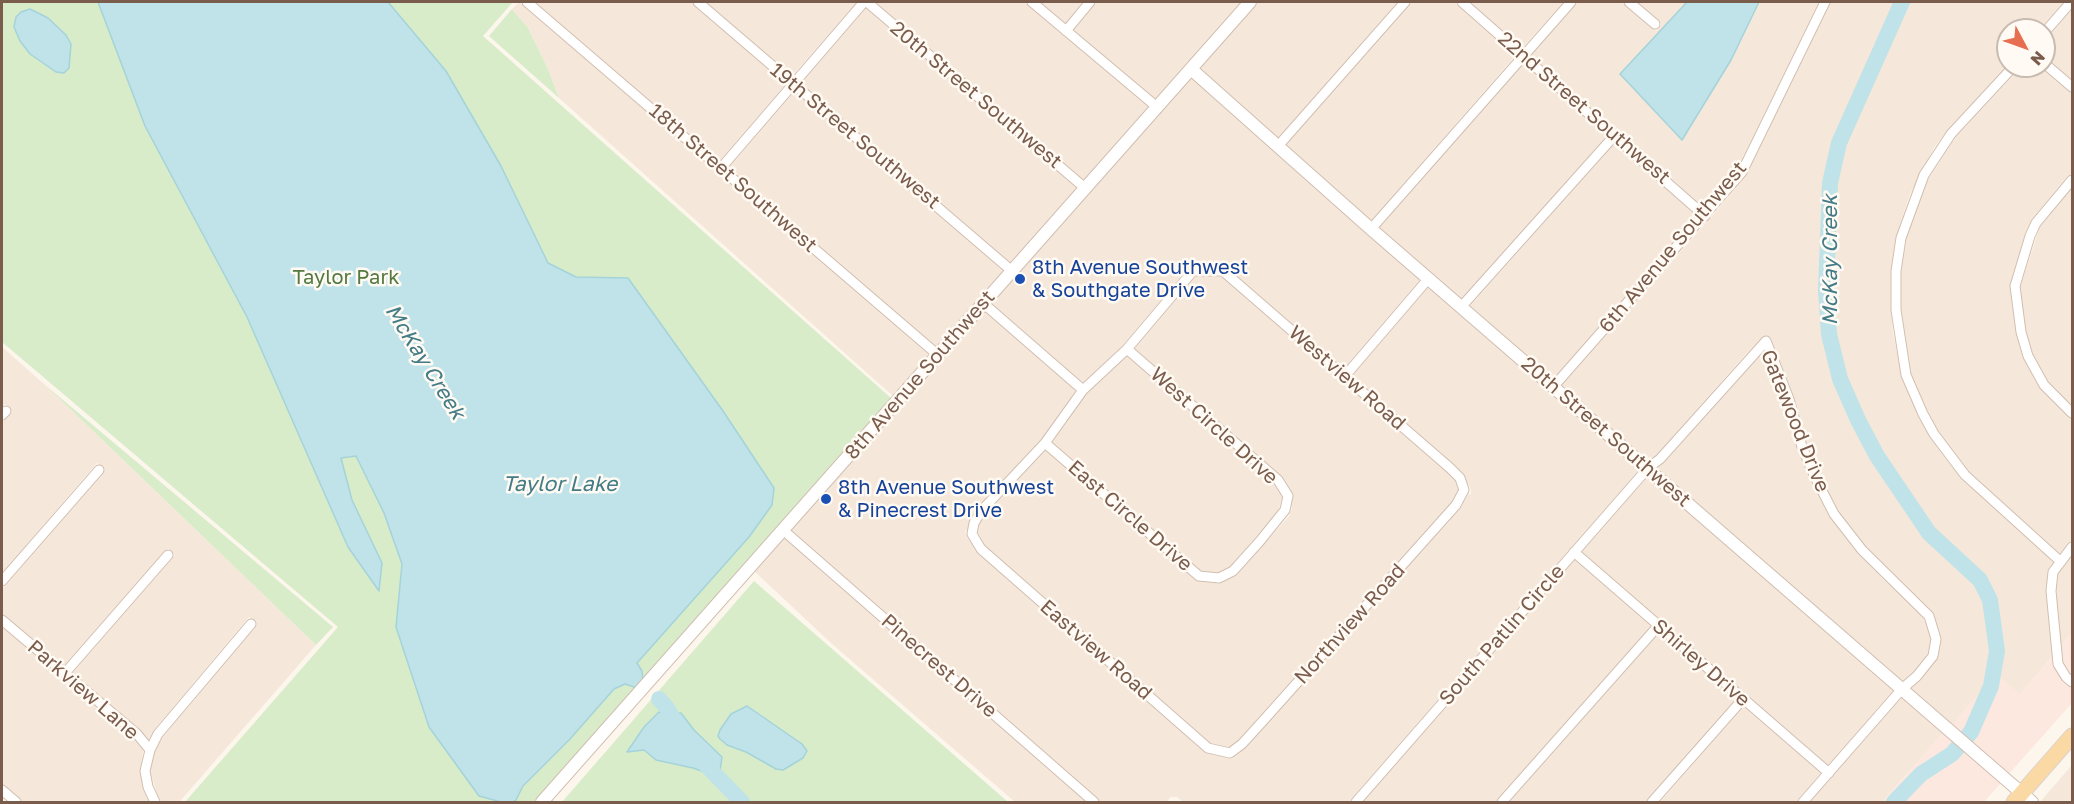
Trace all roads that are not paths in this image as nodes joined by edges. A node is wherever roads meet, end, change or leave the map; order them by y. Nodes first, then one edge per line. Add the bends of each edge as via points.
1 (528, 2) edge
2 (698, 2) edge
3 (866, 2) edge
4 (1032, 2) edge
5 (1090, 2) edge
6 (1250, 2) edge
7 (1405, 2) edge
8 (1462, 2) edge
9 (1571, 2) edge
10 (1629, 2) edge
11 (1825, 2) edge
12 (2071, 2) edge
13 (2056, 19) edge
14 (1655, 24) dead end
15 (1066, 31) junction
16 (1523, 55) junction
17 (1191, 69) junction
18 (2056, 73) edge
19 (2003, 78) edge
20 (792, 84) junction
21 (2073, 87) edge
22 (1157, 107) junction
23 (1615, 135) junction
24 (1278, 146) junction
25 (721, 168) junction
26 (2073, 180) edge
27 (1085, 188) junction
28 (1705, 216) junction
29 (1371, 229) junction
30 (1012, 271) junction
31 (1429, 278) junction
32 (984, 303) junction
33 (1462, 306) junction
34 (1127, 349) junction
35 (938, 354) junction
36 (1345, 376) junction
37 (1554, 386) junction
38 (1083, 390) junction
39 (2073, 413) edge
40 (1045, 443) junction
41 (1648, 468) junction
42 (99, 470) dead end
43 (1464, 490) joint
44 (783, 530) junction
45 (2073, 547) edge
46 (1574, 552) junction
47 (168, 555) dead end
48 (2060, 561) junction
49 (1219, 578) joint
50 (2, 581) edge
51 (2, 620) edge
52 (251, 624) dead end
53 (1659, 625) junction
54 (65, 673) junction
55 (2073, 682) edge
56 (1902, 689) junction
57 (1743, 699) junction
58 (2071, 740) edge
59 (150, 750) junction
60 (1230, 753) joint
61 (1828, 773) junction
62 (2, 790) edge
63 (2022, 799) edge
64 (16, 802) edge
65 (155, 802) edge
66 (542, 802) edge
67 (1094, 802) edge
68 (1356, 802) edge
69 (1502, 802) edge
70 (1653, 802) edge
71 (1803, 802) edge

1 - 25 street, 18th Street Southwest
2 - 20 street, 19th Street Southwest
3 - 20 street
3 - 27 street, 20th Street Southwest
4 - 15 street
5 - 15 street
6 - 17 street, 8th Avenue Southwest
7 - 24 street
8 - 16 street, 22nd Street Southwest
9 - 16 street
10 - 14 street
11 - 28 street, 6th Avenue Southwest via 1742,172
12 - 13 street
15 - 22 street
16 - 23 street, 22nd Street Southwest
16 - 29 street
17 - 22 street, 8th Avenue Southwest
17 - 24 street, 20th Street Southwest
18 - 21 street
19 - 48 street via 1951,134 1924,175 1901,238 1896,310 1906,375 1934,434 1970,480
20 - 25 street
20 - 30 street, 19th Street Southwest
22 - 27 street, 8th Avenue Southwest
23 - 28 street, 22nd Street Southwest
23 - 33 street
24 - 29 street, 20th Street Southwest
25 - 35 street, 18th Street Southwest
26 - 39 street via 2036,223 2015,286 2020,332 2028,356 2044,385
27 - 30 street, 8th Avenue Southwest
28 - 37 street, 6th Avenue Southwest
29 - 31 street, 20th Street Southwest
30 - 32 street, 8th Avenue Southwest
31 - 33 street, 20th Street Southwest
31 - 36 street
32 - 35 street, 8th Avenue Southwest
32 - 38 street
33 - 37 street, 20th Street Southwest
34 - 36 street, Westview Road via 1194,271 1223,271
34 - 38 street
34 - 49 street, West Circle Drive via 1278,480 1288,496 1285,510 1233,571
35 - 44 street, 8th Avenue Southwest
36 - 43 street, Westview Road via 1450,468 1460,478
37 - 41 street, 20th Street Southwest
38 - 40 street
40 - 49 street, East Circle Drive via 1199,576
40 - 60 street, Eastview Road via 982,510 972,534 981,549 1208,748
41 - 46 street, South Patlin Circle
41 - 56 street, 20th Street Southwest
41 - 56 street, Gatewood Drive via 1766,341 1789,399 1802,447 1834,514 1862,550 1929,615 1936,639 1933,656
42 - 50 street
43 - 60 street, Northview Road via 1433,531
44 - 66 street, 8th Avenue Southwest
44 - 67 street, Pinecrest Drive
45 - 48 street
46 - 53 street, Shirley Drive
46 - 68 street, South Patlin Circle
47 - 54 street
48 - 55 street via 2053,572 2051,591 2056,651 2058,664
51 - 54 street, Parkview Lane
52 - 59 street via 158,734
53 - 57 street, Shirley Drive
53 - 69 street
54 - 59 street, Parkview Lane
56 - 61 street
56 - 63 street, 20th Street Southwest
57 - 61 street, Shirley Drive
57 - 70 street
58 - 63 main road
59 - 65 street, Parkview Lane via 145,771
61 - 71 street
62 - 64 street

